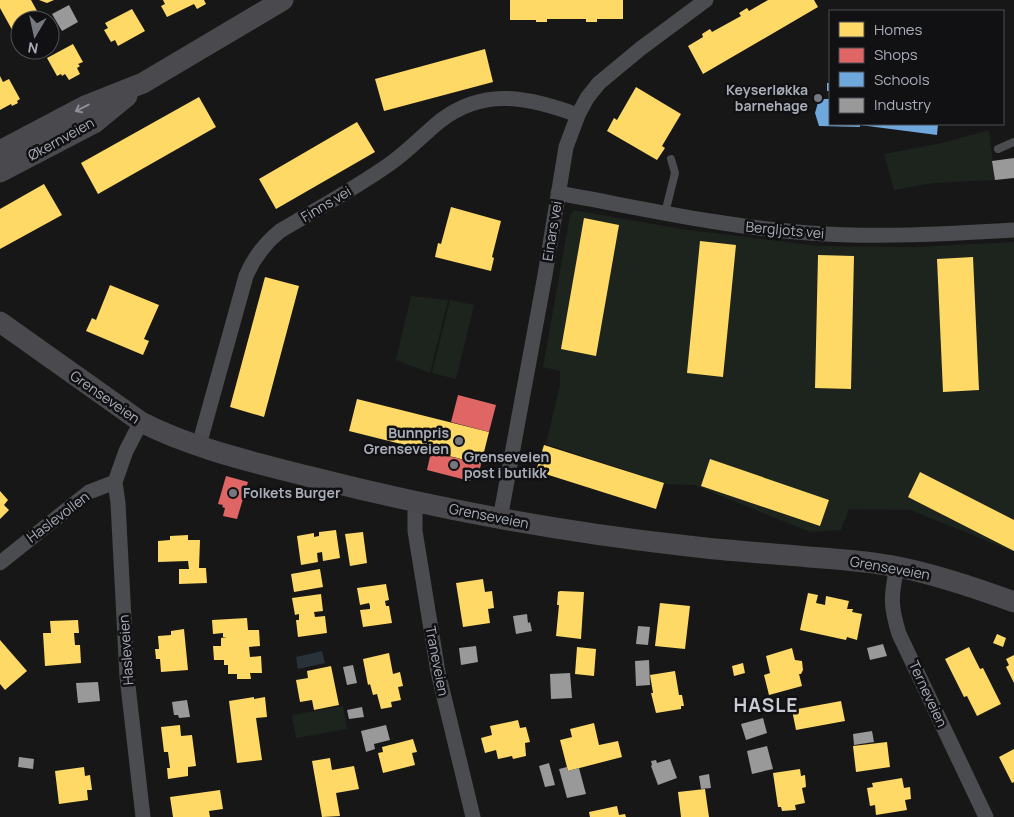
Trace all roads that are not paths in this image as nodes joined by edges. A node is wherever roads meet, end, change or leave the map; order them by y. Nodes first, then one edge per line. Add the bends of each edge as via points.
1 (706, 0) edge
2 (276, 2) edge
3 (143, 83) junction
4 (578, 115) junction
5 (1014, 142) edge
6 (998, 149) dead end
7 (0, 151) edge
8 (671, 159) dead end
9 (0, 172) edge
10 (558, 193) junction
11 (665, 213) junction
12 (1014, 230) edge
13 (0, 322) edge
14 (141, 422) junction
15 (199, 445) junction
16 (115, 482) junction
17 (415, 502) junction
18 (500, 519) junction
19 (0, 562) edge
20 (897, 566) junction
21 (1014, 602) edge
22 (143, 817) edge
23 (472, 817) edge
24 (986, 817) edge

1 - 4 street, Einars vei via 613,70 587,98
2 - 3 main road, Økernveien
3 -> 7 main road, Økernveien via 85,106
3 - 9 main road, Økernveien via 94,123
4 - 10 street, Einars vei via 566,147
4 - 15 street, Finns vei via 514,98 469,105 442,120 376,174 270,238 256,255 246,276
5 - 6 lane
8 - 11 lane via 675,173
10 - 11 street, Bergljots vei
10 - 18 street, Einars vei
11 - 12 street, Bergljots vei via 753,228 841,235
13 - 14 main road, Grenseveien
14 - 15 main road, Grenseveien
14 - 16 street
15 - 17 main road, Grenseveien via 260,464
16 - 19 street, Haslevollen via 89,492
16 - 22 street, Hasleveien via 127,677
17 - 18 main road, Grenseveien
17 - 23 street, Traneveien via 416,531 438,672
18 - 20 main road, Grenseveien via 688,546
20 - 21 main road, Grenseveien via 950,579
20 - 24 street, Terneveien via 891,596 899,634

